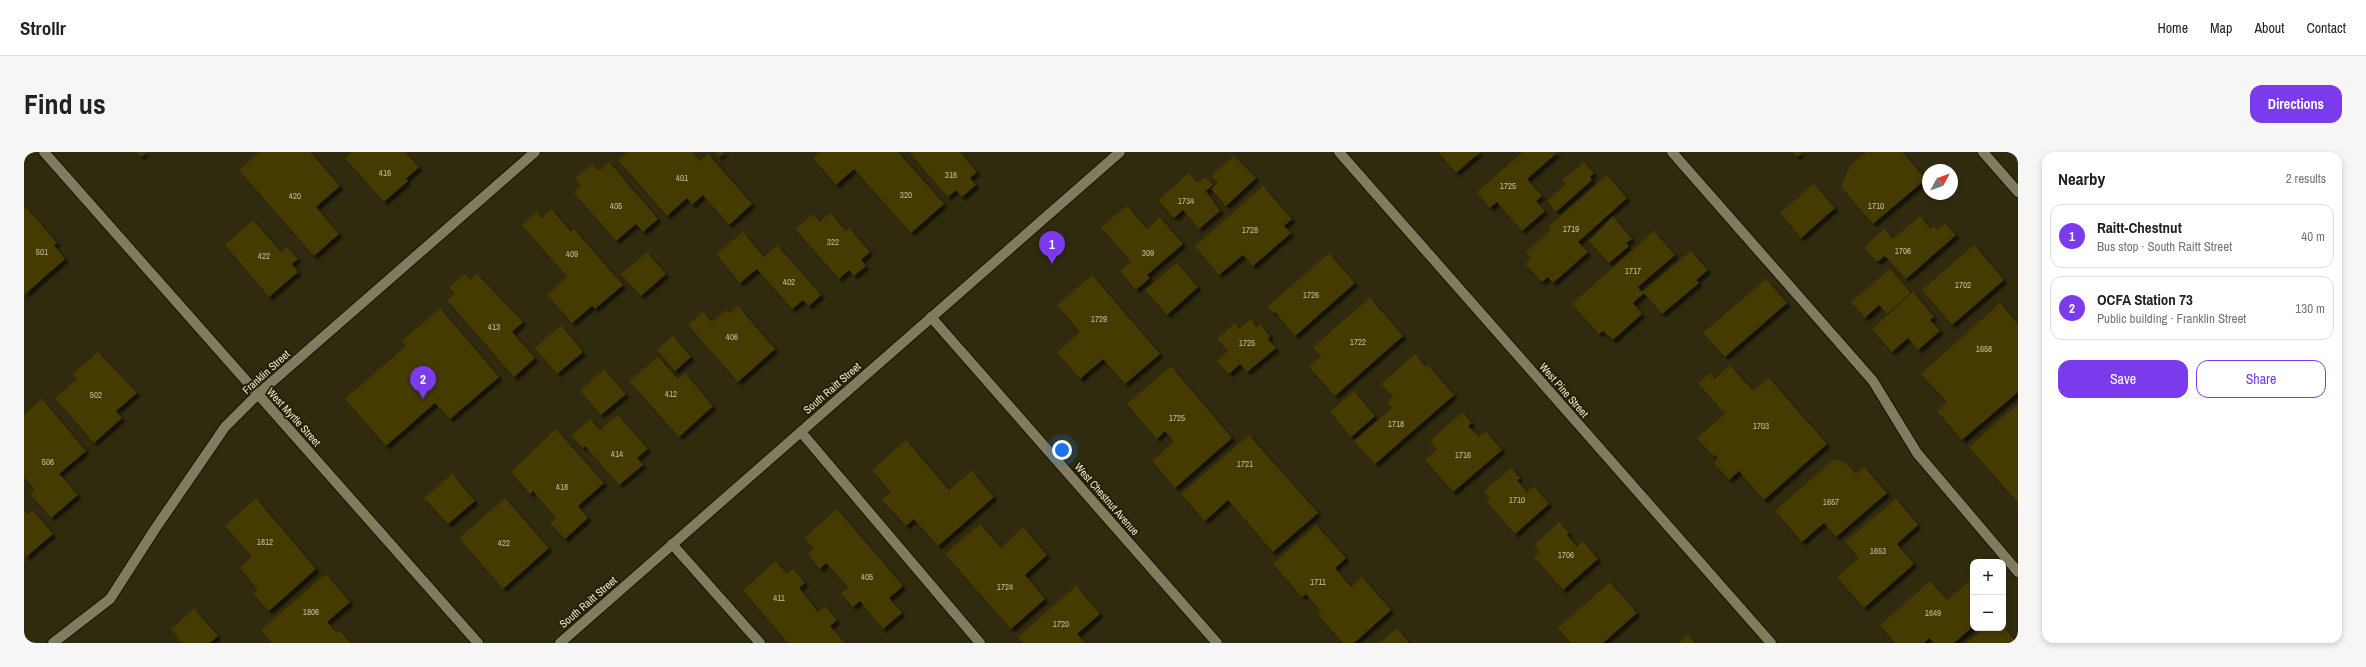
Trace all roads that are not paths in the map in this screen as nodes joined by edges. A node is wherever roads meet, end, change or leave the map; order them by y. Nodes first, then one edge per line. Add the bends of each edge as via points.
1 (44, 152) edge
2 (535, 152) edge
3 (1120, 152) edge
4 (1339, 152) edge
5 (1672, 152) edge
6 (1983, 152) edge
7 (2018, 192) edge
8 (931, 318) junction
9 (258, 394) junction
10 (800, 432) junction
11 (672, 544) junction
12 (2018, 572) edge
13 (53, 643) edge
14 (478, 643) edge
15 (560, 643) edge
16 (760, 643) edge
17 (980, 643) edge
18 (1217, 643) edge
19 (1771, 643) edge

1 - 9 street, West Myrtle Street
2 - 9 street, Franklin Street
3 - 8 street, South Raitt Street
4 - 19 street, West Pine Street
5 - 12 street via 1873,381 1917,453
6 - 7 street
8 - 10 street, South Raitt Street
8 - 18 street, West Chestnut Avenue
9 - 13 street, Franklin Street via 225,427 110,598
9 - 14 street, West Myrtle Street
10 - 11 street, South Raitt Street
10 - 17 street
11 - 15 street, South Raitt Street
11 - 16 street

